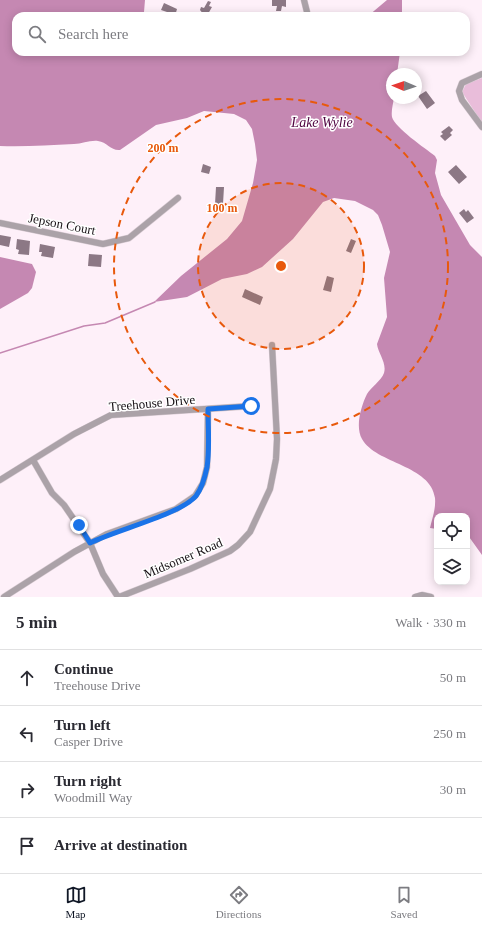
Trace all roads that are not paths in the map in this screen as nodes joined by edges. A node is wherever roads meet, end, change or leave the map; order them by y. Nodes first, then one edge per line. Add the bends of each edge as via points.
1 (304, 0) edge
2 (307, 12) edge
3 (482, 74) edge
4 (482, 128) edge
5 (178, 198) dead end
6 (0, 223) edge
7 (272, 345) dead end
8 (251, 406) dead end
9 (208, 409) junction
10 (33, 460) junction
11 (0, 480) edge
12 (90, 543) junction
13 (4, 597) edge
14 (119, 597) edge
15 (415, 597) edge
16 (432, 597) edge

1 - 2 street
3 - 4 street via 466,80 459,87 462,100
5 - 6 street, Jepson Court via 129,238 103,244
7 - 14 street, Midsomer Road via 276,459 270,489 253,527 246,538 230,551
8 - 9 street, Treehouse Drive
9 - 10 street, Treehouse Drive via 111,415
9 - 12 street via 207,467 196,496 176,509 107,534
10 - 11 street, Treehouse Drive
10 - 12 street via 52,493 64,505
12 - 13 street
12 - 14 street via 103,574
15 - 16 street

